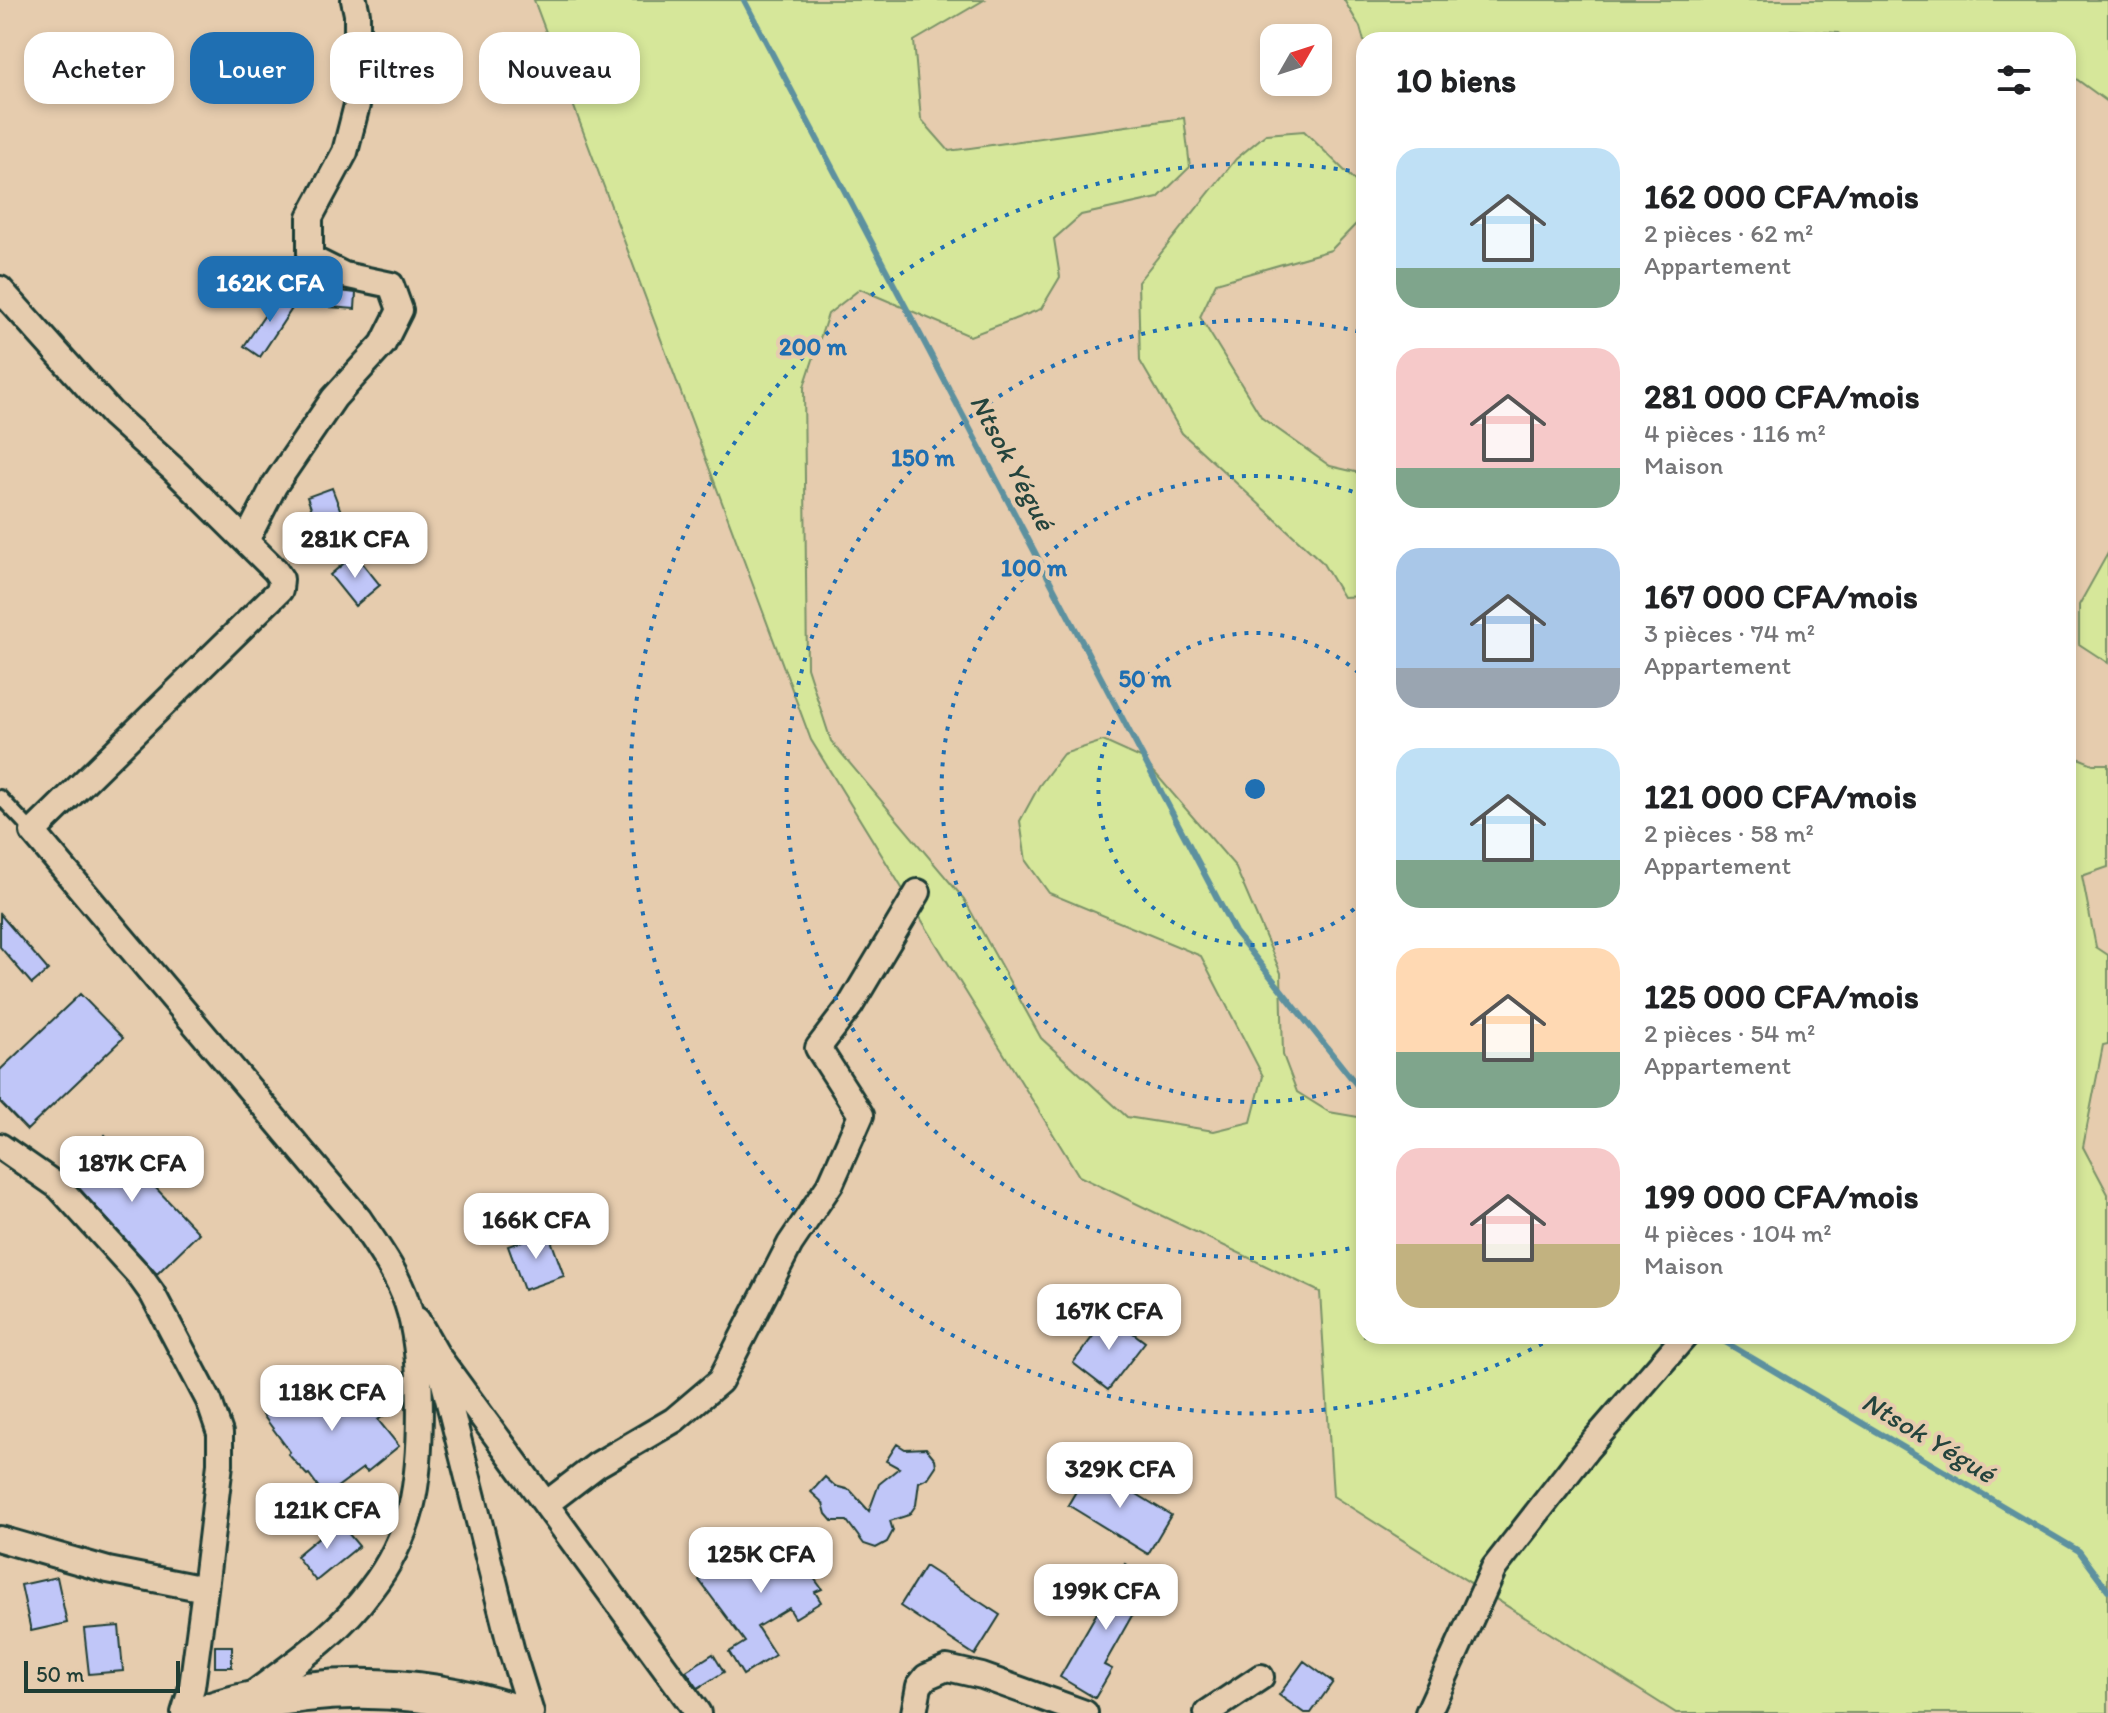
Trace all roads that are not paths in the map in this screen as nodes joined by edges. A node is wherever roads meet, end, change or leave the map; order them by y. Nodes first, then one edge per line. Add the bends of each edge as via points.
1 (354, 0) edge
2 (0, 289) edge
3 (246, 541) junction
4 (0, 797) edge
5 (33, 832) junction
6 (918, 892) dead end
7 (0, 1146) edge
8 (408, 1304) junction
9 (1678, 1344) edge
10 (437, 1355) junction
11 (546, 1504) junction
12 (0, 1539) edge
13 (205, 1589) junction
14 (224, 1708) edge
15 (184, 1713) edge
16 (310, 1713) edge
17 (402, 1713) edge
18 (512, 1713) edge
19 (531, 1713) edge
20 (698, 1713) edge
21 (914, 1713) edge
22 (1085, 1713) edge
23 (1207, 1713) edge
24 (1240, 1713) edge
25 (1428, 1713) edge

1 - 3 street via 357,105 345,152 310,217 310,258 344,275 391,285 400,310 383,344 334,398 274,486
2 - 3 street via 112,414
3 - 5 street via 275,570 280,590
4 - 5 lane
5 - 8 street via 359,1219
6 - 11 street via 850,1006 818,1048 861,1115 831,1183 790,1244 720,1381 674,1420 597,1465
7 - 13 street via 59,1187 139,1275 209,1401 220,1433 220,1464
8 - 10 street
8 - 14 street via 420,1407 417,1469 411,1509 394,1554 371,1591 303,1658
9 - 25 street via 1494,1568
10 - 11 street
10 - 19 street
11 - 20 street
12 - 13 street via 108,1570
13 - 15 street
14 - 18 main road via 328,1688 369,1687 472,1700
16 - 17 main road
21 - 22 street via 919,1686 947,1668
23 - 24 street via 1261,1677

